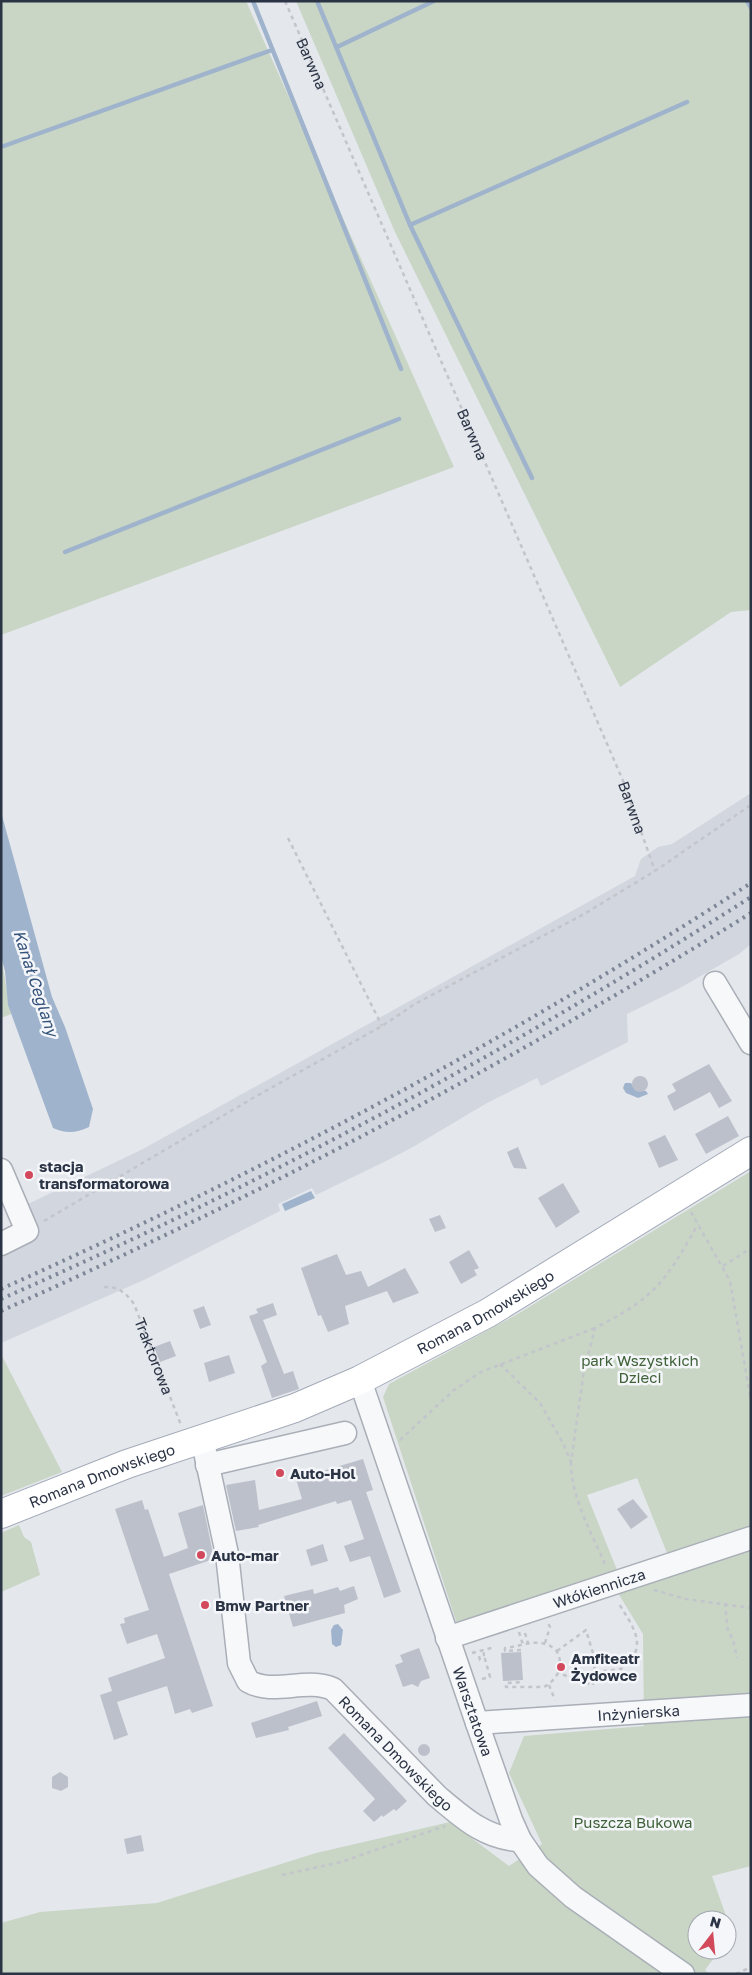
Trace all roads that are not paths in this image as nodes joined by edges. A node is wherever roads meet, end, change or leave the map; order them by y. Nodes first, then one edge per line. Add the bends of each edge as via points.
1 (715, 983) dead end
2 (751, 1043) edge
3 (751, 1151) edge
4 (1, 1170) edge
5 (1, 1244) edge
6 (360, 1380) junction
7 (345, 1433) dead end
8 (199, 1449) junction
9 (1, 1514) edge
10 (751, 1538) edge
11 (447, 1638) junction
12 (751, 1705) edge
13 (477, 1723) junction
14 (520, 1840) junction
15 (683, 1974) edge

1 - 2 street
3 - 6 main road, Romana Dmowskiego via 488,1313
4 - 5 street via 27,1231
6 - 8 main road, Romana Dmowskiego
6 - 11 street, Warsztatowa
7 - 8 street
8 - 9 main road, Romana Dmowskiego via 127,1464
8 - 14 street, Romana Dmowskiego via 227,1554 243,1675 248,1681 261,1686 320,1684 333,1689 437,1796 465,1819 490,1835
10 - 11 street, Włókiennicza
11 - 13 street, Warsztatowa
12 - 13 street, Inżynierska
13 - 14 street, Warsztatowa
14 - 15 street, Warsztatowa via 538,1866 573,1897

